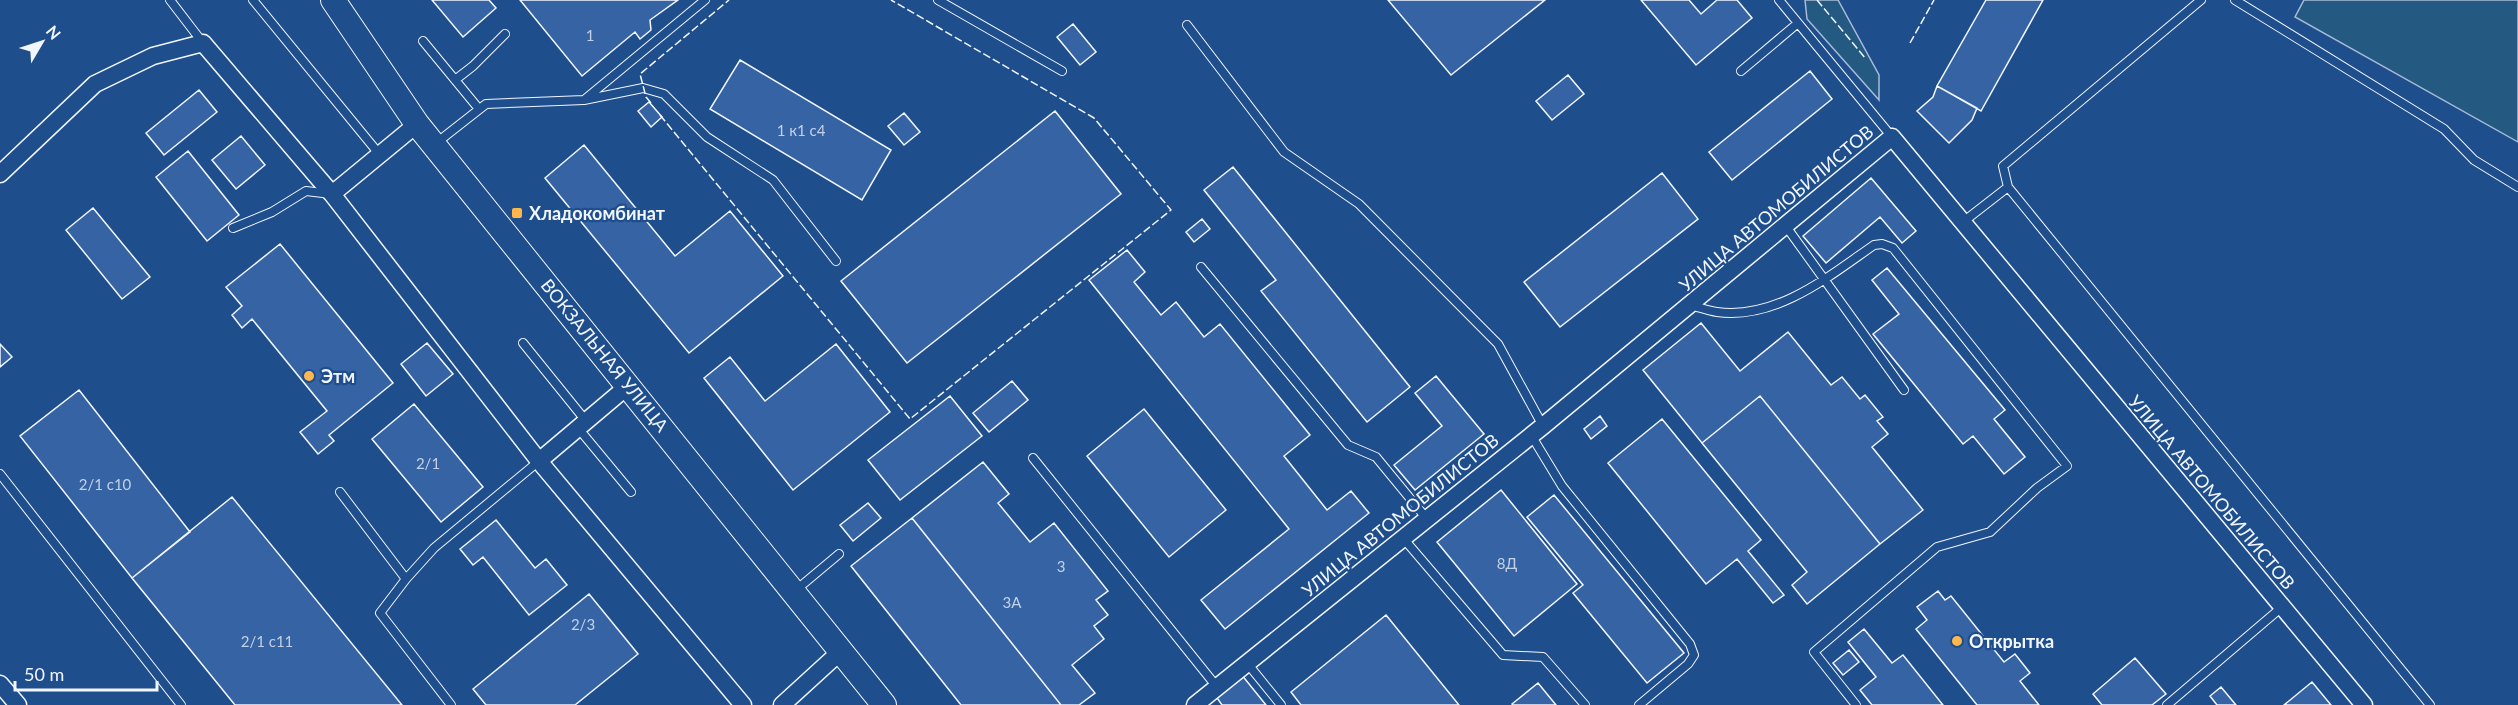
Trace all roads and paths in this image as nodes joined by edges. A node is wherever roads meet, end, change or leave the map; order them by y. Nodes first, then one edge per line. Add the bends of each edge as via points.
1 (170, 0) edge
2 (253, 0) edge
3 (705, 0) edge
4 (938, 0) edge
5 (1779, 0) edge
6 (2201, 0) edge
7 (2235, 0) edge
8 (340, 5) edge
9 (1798, 23) junction
10 (1187, 25) dead end
11 (505, 34) dead end
12 (423, 41) dead end
13 (203, 43) junction
14 (1062, 71) dead end
15 (1741, 71) dead end
16 (455, 80) junction
17 (584, 100) junction
18 (479, 109) junction
19 (417, 124) junction
20 (1892, 137) junction
21 (434, 145) junction
22 (380, 155) junction
23 (0, 174) edge
24 (2008, 187) junction
25 (2518, 187) edge
26 (332, 194) junction
27 (1964, 222) junction
28 (1785, 225) junction
29 (233, 228) dead end
30 (836, 261) dead end
31 (1201, 267) dead end
32 (1825, 279) junction
33 (1689, 305) junction
34 (523, 343) dead end
35 (629, 385) junction
36 (1904, 390) dead end
37 (582, 425) junction
38 (1537, 430) junction
39 (1032, 458) dead end
40 (539, 461) junction
41 (0, 474) edge
42 (340, 492) dead end
43 (631, 492) dead end
44 (1427, 519) junction
45 (1403, 538) junction
46 (839, 554) dead end
47 (406, 579) junction
48 (794, 592) junction
49 (2282, 607) junction
50 (840, 652) junction
51 (1247, 663) junction
52 (0, 684) edge
53 (1217, 687) junction
54 (18, 705) edge
55 (181, 705) edge
56 (451, 705) edge
57 (743, 705) edge
58 (782, 705) edge
59 (884, 705) edge
60 (1195, 705) edge
61 (1281, 705) edge
62 (1585, 705) edge
63 (1639, 705) edge
64 (1856, 705) edge
65 (2167, 705) edge
66 (2364, 705) edge
67 (2430, 705) edge

1 - 13 lane
2 - 22 lane
3 - 17 lane
4 - 14 lane
5 - 9 lane
6 - 24 lane via 2003,166
7 - 25 lane via 2444,129 2474,160
8 - 19 main road, ВОКЗАЛЬНАЯ УЛИЦА
9 - 15 lane
9 - 20 lane
10 - 38 lane via 1284,152 1359,204 1498,344
11 - 16 lane
12 - 16 lane
13 - 23 street via 153,56 95,84
13 - 26 street
16 - 18 lane
17 - 18 lane via 486,104
17 - 30 lane via 643,88 664,94 707,137 773,180
18 - 21 lane
19 - 21 main road, ВОКЗАЛЬНАЯ УЛИЦА
19 - 22 street
20 - 27 street, УЛИЦА АВТОМОБИЛИСТОВ
20 - 28 street, УЛИЦА АВТОМОБИЛИСТОВ
21 - 35 main road, ВОКЗАЛЬНАЯ УЛИЦА
22 - 26 street
24 - 27 lane
24 - 67 lane
26 - 29 lane via 306,191 272,212
26 - 40 street
27 - 49 street, УЛИЦА АВТОМОБИЛИСТОВ
28 - 32 lane
28 - 33 street, УЛИЦА АВТОМОБИЛИСТОВ
31 - 44 lane via 1348,445 1376,457
32 - 33 lane via 1796,296 1754,311 1717,312
32 - 36 lane
32 - 64 lane via 1874,245 1893,248 2067,466 1990,532 1937,547 1814,652
33 - 38 street, УЛИЦА АВТОМОБИЛИСТОВ
34 - 37 lane
35 - 37 street
35 - 48 main road, ВОКЗАЛЬНАЯ УЛИЦА
37 - 40 street
37 - 43 lane
38 - 44 street, УЛИЦА АВТОМОБИЛИСТОВ
38 - 63 lane via 1562,486 1690,644 1694,655 1689,664
39 - 53 lane
40 - 47 lane via 434,548
40 - 57 street
41 - 55 lane
42 - 47 lane
44 - 45 street, УЛИЦА АВТОМОБИЛИСТОВ
45 - 51 street, УЛИЦА АВТОМОБИЛИСТОВ
45 - 62 lane via 1503,656 1543,657
46 - 48 lane
47 - 56 lane via 380,613
48 - 50 main road, ВОКЗАЛЬНАЯ УЛИЦА
49 - 65 lane
49 - 66 street, УЛИЦА АВТОМОБИЛИСТОВ
50 - 58 street
50 - 59 main road, ВОКЗАЛЬНАЯ УЛИЦА
51 - 53 street, УЛИЦА АВТОМОБИЛИСТОВ
51 - 61 lane
52 - 54 street
53 - 60 street, УЛИЦА АВТОМОБИЛИСТОВ

